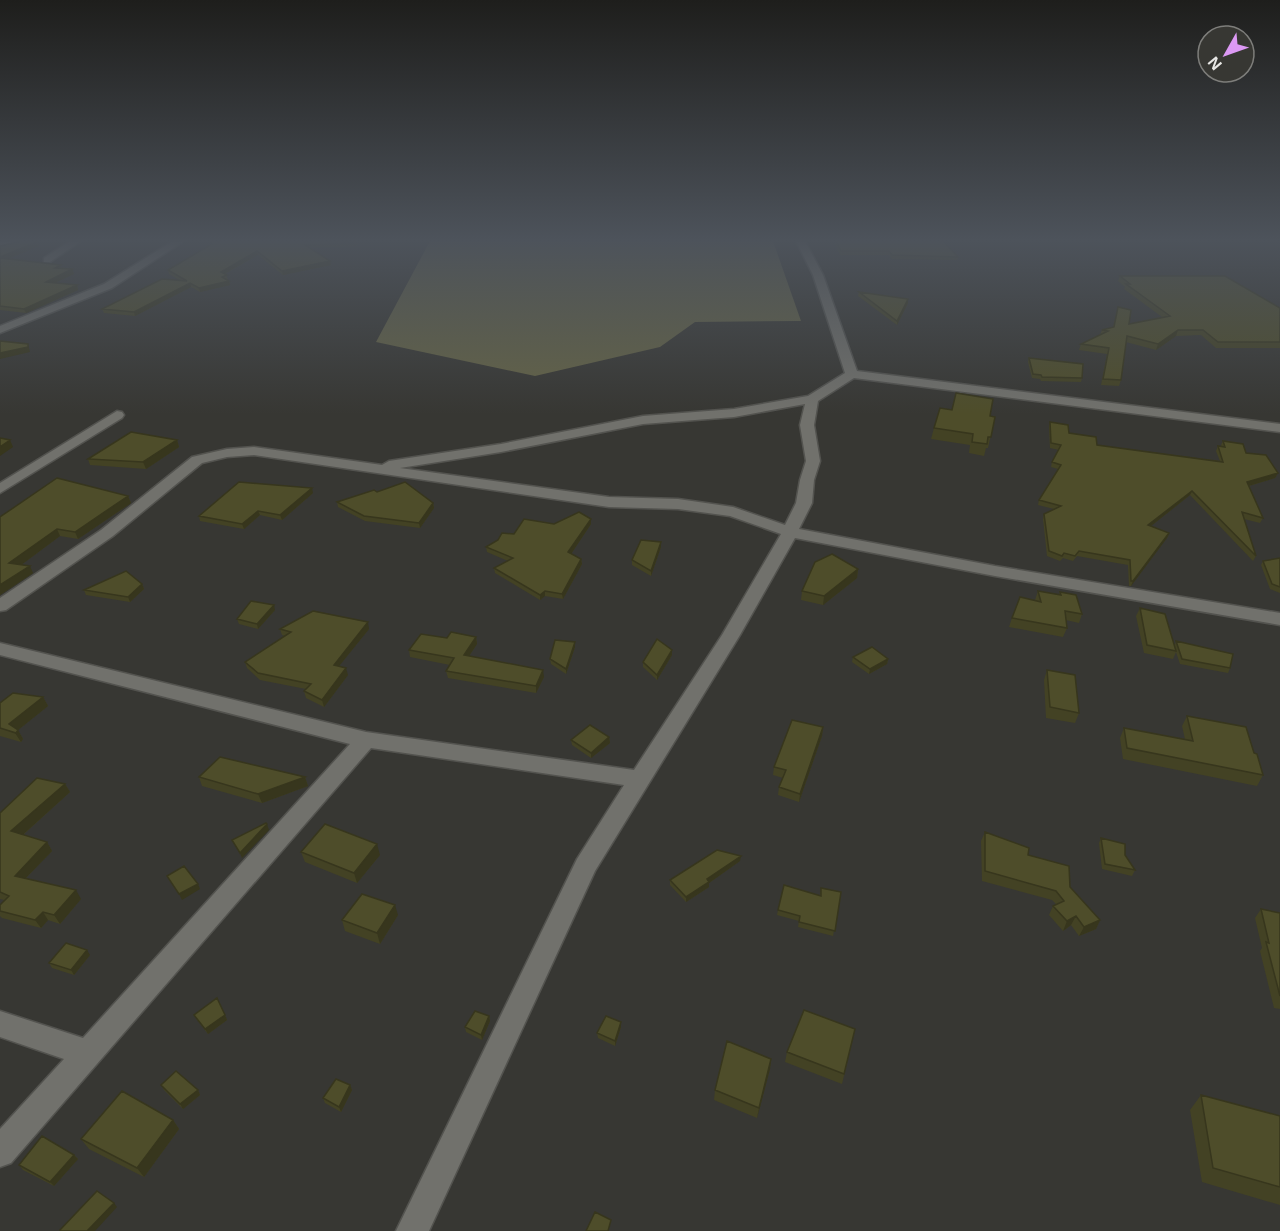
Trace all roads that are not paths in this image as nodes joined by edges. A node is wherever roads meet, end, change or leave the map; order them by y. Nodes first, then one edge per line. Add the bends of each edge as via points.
1 (77, 298) edge
2 (826, 298) edge
3 (0, 330) edge
4 (852, 374) junction
5 (812, 399) junction
6 (117, 415) dead end
7 (1280, 428) edge
8 (368, 468) junction
9 (0, 489) edge
10 (790, 532) junction
11 (0, 606) edge
12 (1280, 619) edge
13 (0, 649) edge
14 (366, 740) junction
15 (639, 779) junction
16 (0, 1024) edge
17 (87, 1053) junction
18 (0, 1152) edge
19 (412, 1231) edge

1 - 3 street
2 - 4 street
4 - 5 street
4 - 7 street
5 - 8 street via 734,413 643,420 501,448
5 - 10 street via 807,425 813,460 804,503
6 - 9 street
8 - 10 street via 609,502 678,504 733,512
8 - 11 street via 254,451 197,460 107,533
10 - 12 street
10 - 15 street
13 - 14 street
14 - 15 street
14 - 17 street
15 - 19 street via 585,866
16 - 17 street
17 - 18 street

